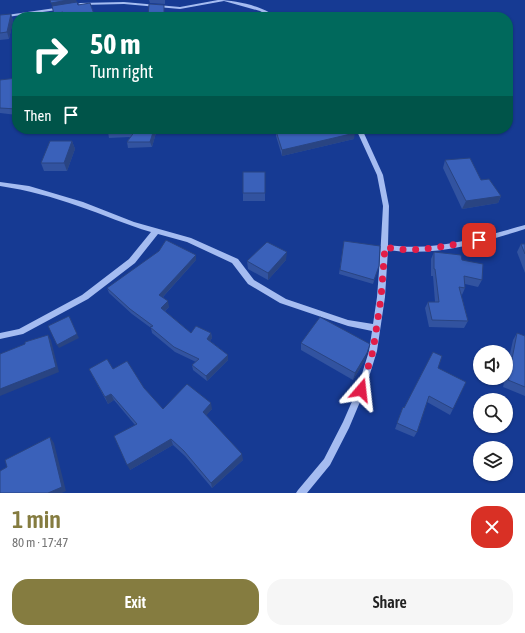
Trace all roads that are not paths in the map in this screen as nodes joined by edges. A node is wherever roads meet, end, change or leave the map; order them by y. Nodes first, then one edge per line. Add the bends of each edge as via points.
1 (224, 0) edge
2 (76, 5) edge
3 (70, 6) edge
4 (39, 12) edge
5 (265, 12) edge
6 (12, 16) edge
7 (0, 17) edge
8 (361, 134) edge
9 (0, 184) edge
10 (525, 227) edge
11 (156, 231) junction
12 (385, 247) junction
13 (376, 328) junction
14 (0, 336) edge
15 (301, 493) edge

1 - 2 street via 180,8 124,3
1 - 5 street
3 - 4 street
6 - 7 street
8 - 12 street via 380,175 386,206
9 - 11 street via 27,188 81,204
10 - 12 street via 479,240 428,249
11 - 13 street via 189,240 235,261 251,282 283,301 348,323
11 - 14 street via 132,261 85,296 20,332
12 - 13 street
13 - 15 street via 371,358 346,425 327,462

